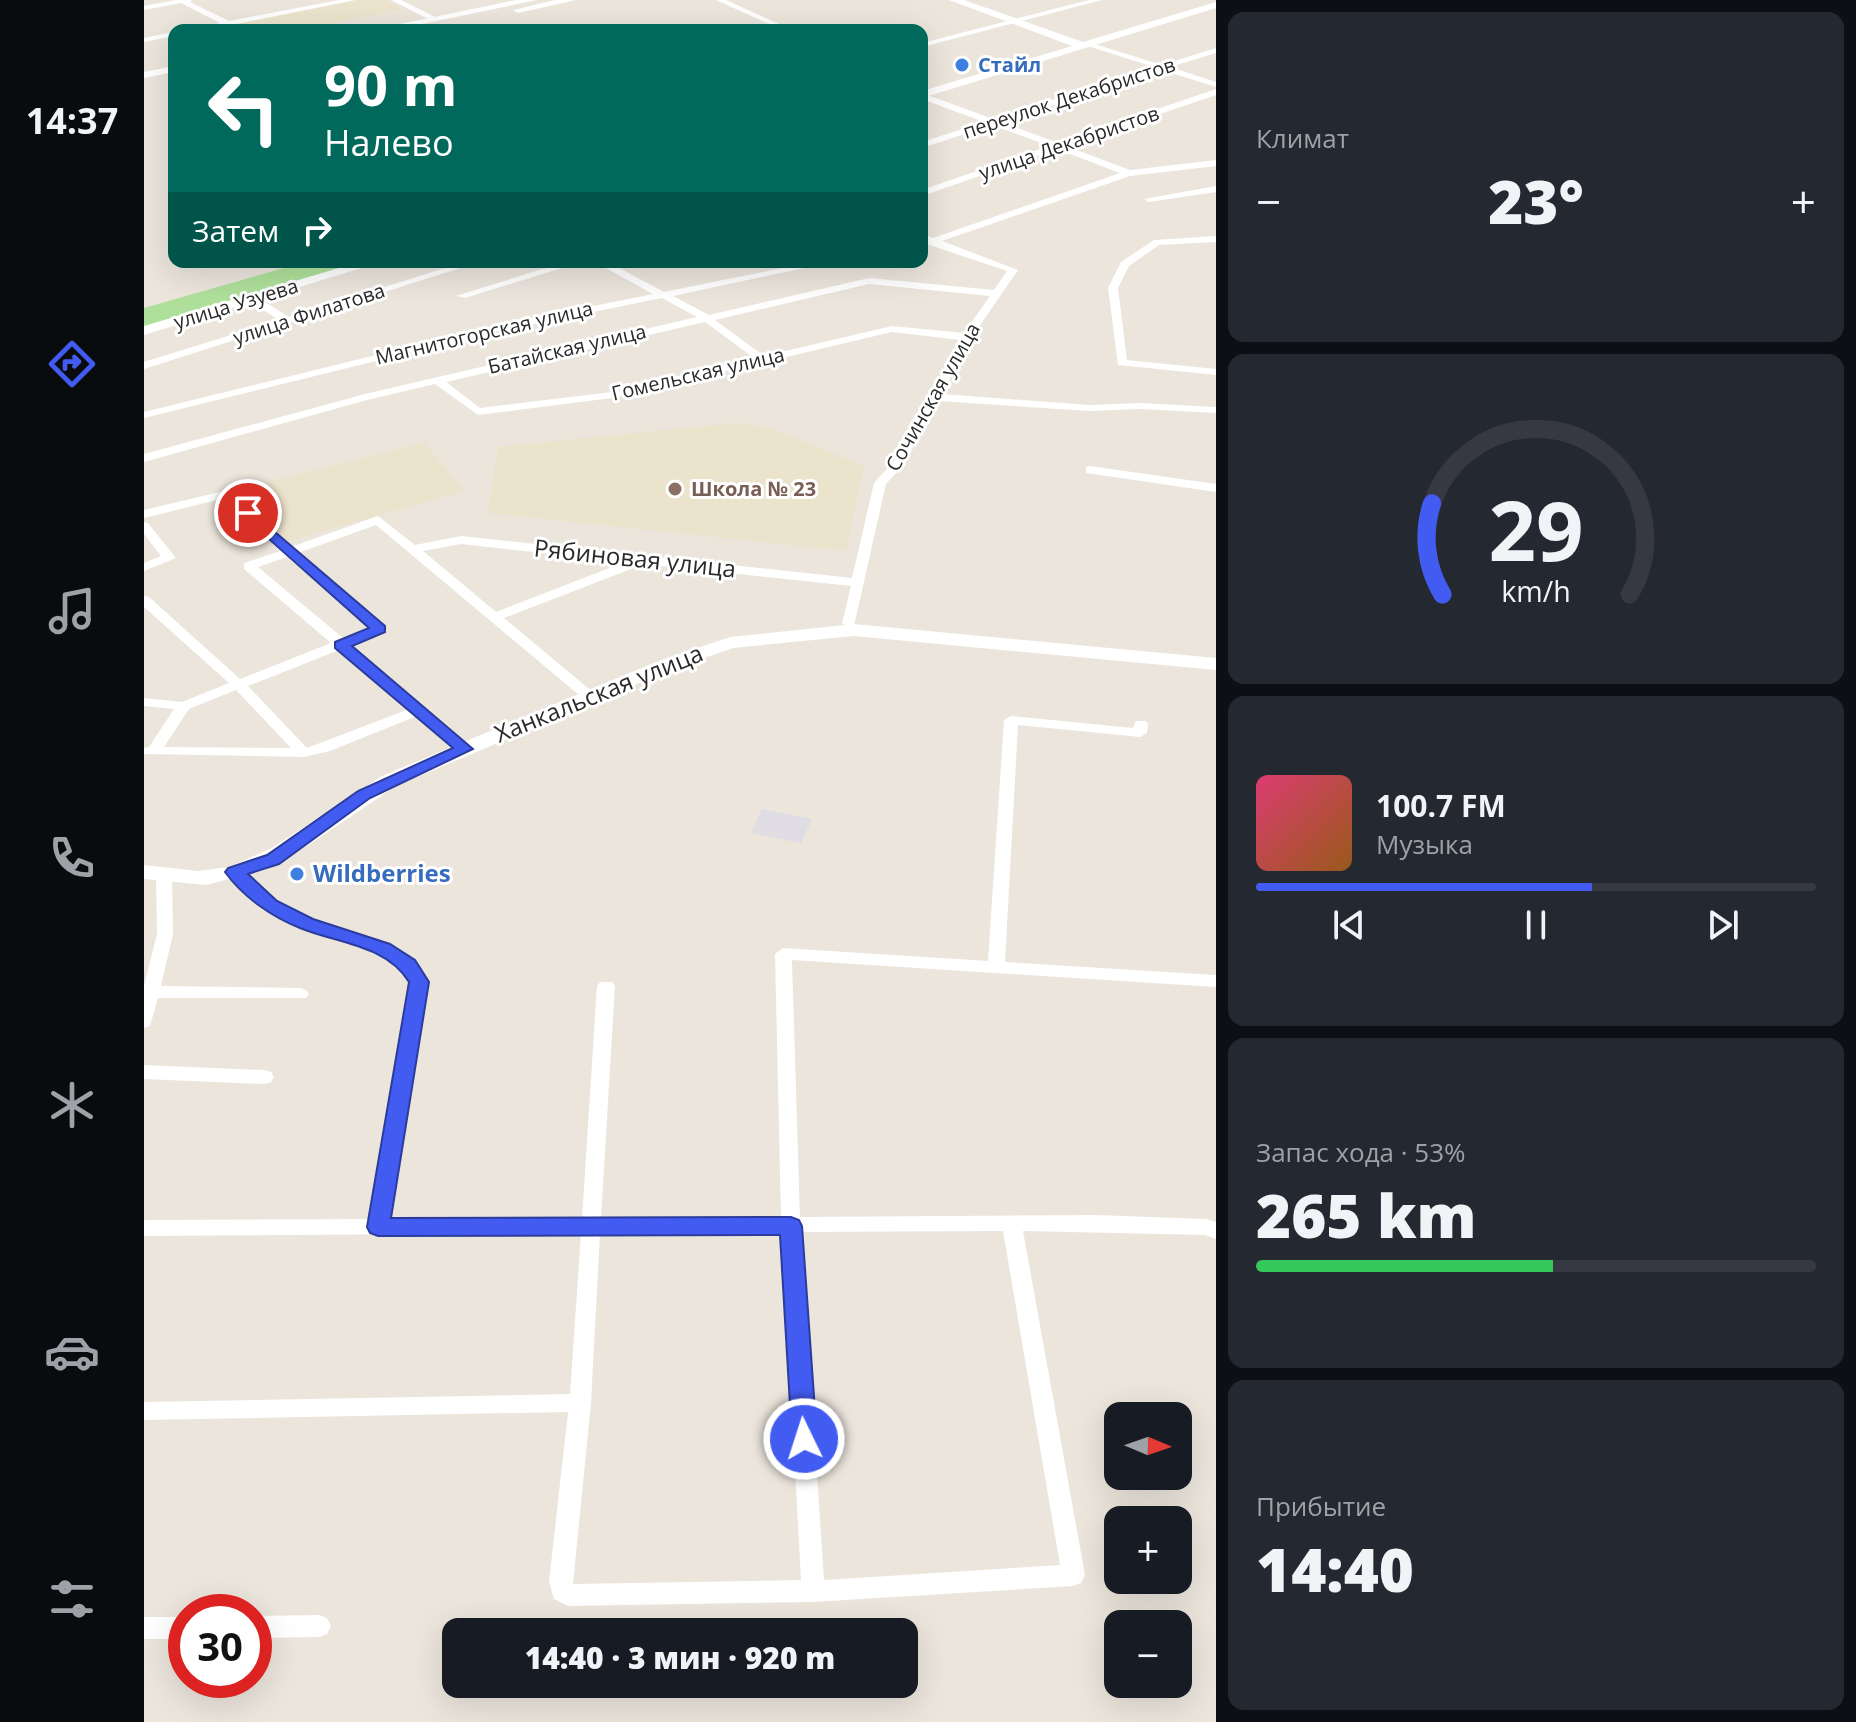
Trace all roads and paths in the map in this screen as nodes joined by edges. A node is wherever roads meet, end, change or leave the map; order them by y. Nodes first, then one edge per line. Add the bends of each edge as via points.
1 (183, 0) edge
2 (351, 0) edge
3 (395, 0) edge
4 (532, 0) edge
5 (571, 0) edge
6 (720, 0) edge
7 (956, 0) edge
8 (1098, 0) edge
9 (513, 2) edge
10 (1216, 5) edge
11 (144, 8) edge
12 (435, 19) junction
13 (1015, 21) junction
14 (228, 23) junction
15 (223, 24) edge
16 (417, 24) edge
17 (449, 24) edge
18 (774, 24) edge
19 (168, 35) edge
20 (144, 40) edge
21 (928, 43) edge
22 (1088, 45) junction
23 (1216, 50) edge
24 (1163, 68) junction
25 (168, 70) edge
26 (144, 75) edge
27 (168, 79) edge
28 (144, 84) edge
29 (1216, 85) edge
30 (928, 87) edge
31 (937, 90) junction
32 (1216, 92) edge
33 (928, 94) edge
34 (928, 98) edge
35 (993, 122) junction
36 (928, 143) edge
37 (1060, 146) junction
38 (1216, 163) edge
39 (1129, 173) junction
40 (1216, 189) edge
41 (928, 191) edge
42 (1149, 199) dead end
43 (1216, 239) edge
44 (928, 240) edge
45 (928, 242) edge
46 (354, 268) edge
47 (455, 268) edge
48 (556, 268) edge
49 (611, 268) edge
50 (796, 268) edge
51 (995, 293) junction
52 (660, 294) junction
53 (461, 296) dead end
54 (253, 299) junction
55 (705, 317) junction
56 (288, 321) junction
57 (144, 331) edge
58 (967, 337) junction
59 (763, 360) junction
60 (144, 366) edge
61 (1216, 372) edge
62 (437, 380) junction
63 (935, 397) junction
64 (1216, 410) edge
65 (144, 415) edge
66 (144, 458) edge
67 (1090, 470) dead end
68 (1216, 488) edge
69 (144, 514) edge
70 (144, 526) edge
71 (413, 549) junction
72 (288, 551) junction
73 (644, 559) junction
74 (144, 567) edge
75 (858, 583) junction
76 (144, 600) edge
77 (495, 617) junction
78 (849, 623) junction
79 (827, 631) junction
80 (341, 645) junction
81 (1216, 657) edge
82 (1216, 664) edge
83 (240, 686) junction
84 (590, 697) junction
85 (144, 702) edge
86 (184, 706) junction
87 (419, 710) junction
88 (1141, 724) dead end
89 (465, 749) junction
90 (149, 751) edge
91 (304, 753) junction
92 (234, 872) junction
93 (154, 874) edge
94 (996, 968) junction
95 (1216, 981) edge
96 (606, 986) dead end
97 (153, 992) junction
98 (300, 994) dead end
99 (144, 1022) edge
100 (144, 1072) edge
101 (265, 1077) dead end
102 (1012, 1224) junction
103 (590, 1226) junction
104 (791, 1226) junction
105 (378, 1227) junction
106 (144, 1228) edge
107 (1216, 1231) edge
108 (580, 1403) junction
109 (144, 1411) edge
110 (813, 1591) junction
111 (319, 1626) dead end
112 (272, 1627) edge
113 (144, 1628) edge
114 (168, 1628) edge

1 - 11 street
1 - 14 street
2 - 14 street
3 - 12 street
4 - 9 street
5 - 17 street
6 - 18 street
7 - 13 street
8 - 13 street
9 - 12 street
10 - 22 street
12 - 16 street
13 - 21 street
13 - 22 street
14 - 15 street
19 - 20 street
22 - 24 street
22 - 31 street
23 - 24 street, переулок Декабристов
24 - 29 street
24 - 35 street, переулок Декабристов
25 - 26 street
27 - 28 street
30 - 31 street
31 - 33 street
32 - 37 street, улица Декабристов
34 - 35 street
35 - 36 street, переулок Декабристов
35 - 37 street
37 - 39 street
37 - 41 street, улица Декабристов
38 - 39 street
39 - 44 street
40 - 42 street
43 - 61 street via 1157,242 1125,264 1113,288 1122,363
45 - 51 street, Сочинская улица via 1013,270
46 - 54 street, улица Узуева
47 - 56 street, улица Филатова
48 - 53 street
49 - 52 street
50 - 52 street, Магнитогорская улица
51 - 55 street, Батайская улица via 869,281
51 - 58 street, Сочинская улица
52 - 55 street
52 - 65 street, Магнитогорская улица
54 - 56 street
54 - 57 street, улица Узуева
55 - 59 street
55 - 62 street, Батайская улица
56 - 60 street, улица Филатова
58 - 59 street, Гомельская улица via 892,329
58 - 63 street, Сочинская улица
59 - 62 street, Гомельская улица via 612,395 478,412
62 - 66 street, Батайская улица
63 - 64 street
63 - 75 street, Сочинская улица via 899,463 880,483
67 - 68 street
69 - 72 street via 228,494
70 - 74 street via 169,558
71 - 72 street via 378,520
71 - 73 street, Рябиновая улица via 461,540
71 - 77 street
72 - 80 street via 379,629
72 - 80 street via 249,566
73 - 75 street, Рябиновая улица
73 - 77 street
75 - 78 street, Сочинская улица
76 - 83 street
77 - 84 street
78 - 79 street, Ханкальская улица
78 - 81 street, Ханкальская улица
79 - 82 street, Ханкальская улица
79 - 84 street, Ханкальская улица via 715,647
80 - 83 street
80 - 87 street
83 - 86 street
83 - 91 street
84 - 89 street, Ханкальская улица
85 - 86 street
86 - 90 street
87 - 89 street
87 - 91 street
88 - 94 street via 1140,733 1011,720
89 - 92 street, Ханкальская улица via 377,788 273,859
90 - 91 street
92 - 93 street, Ханкальская улица via 205,878
92 - 105 street via 271,905 297,919 383,948 409,965 419,982
93 - 97 street via 165,934
94 - 95 street
94 - 104 street via 783,954
96 - 103 street
97 - 98 street
97 - 99 street
100 - 101 street
102 - 104 street
102 - 107 street via 1193,1226
102 - 110 street via 1073,1575
103 - 104 street
103 - 105 street
103 - 108 street
104 - 110 street
105 - 106 street
108 - 109 street
108 - 110 street via 562,1591
111 - 112 street
113 - 114 street

